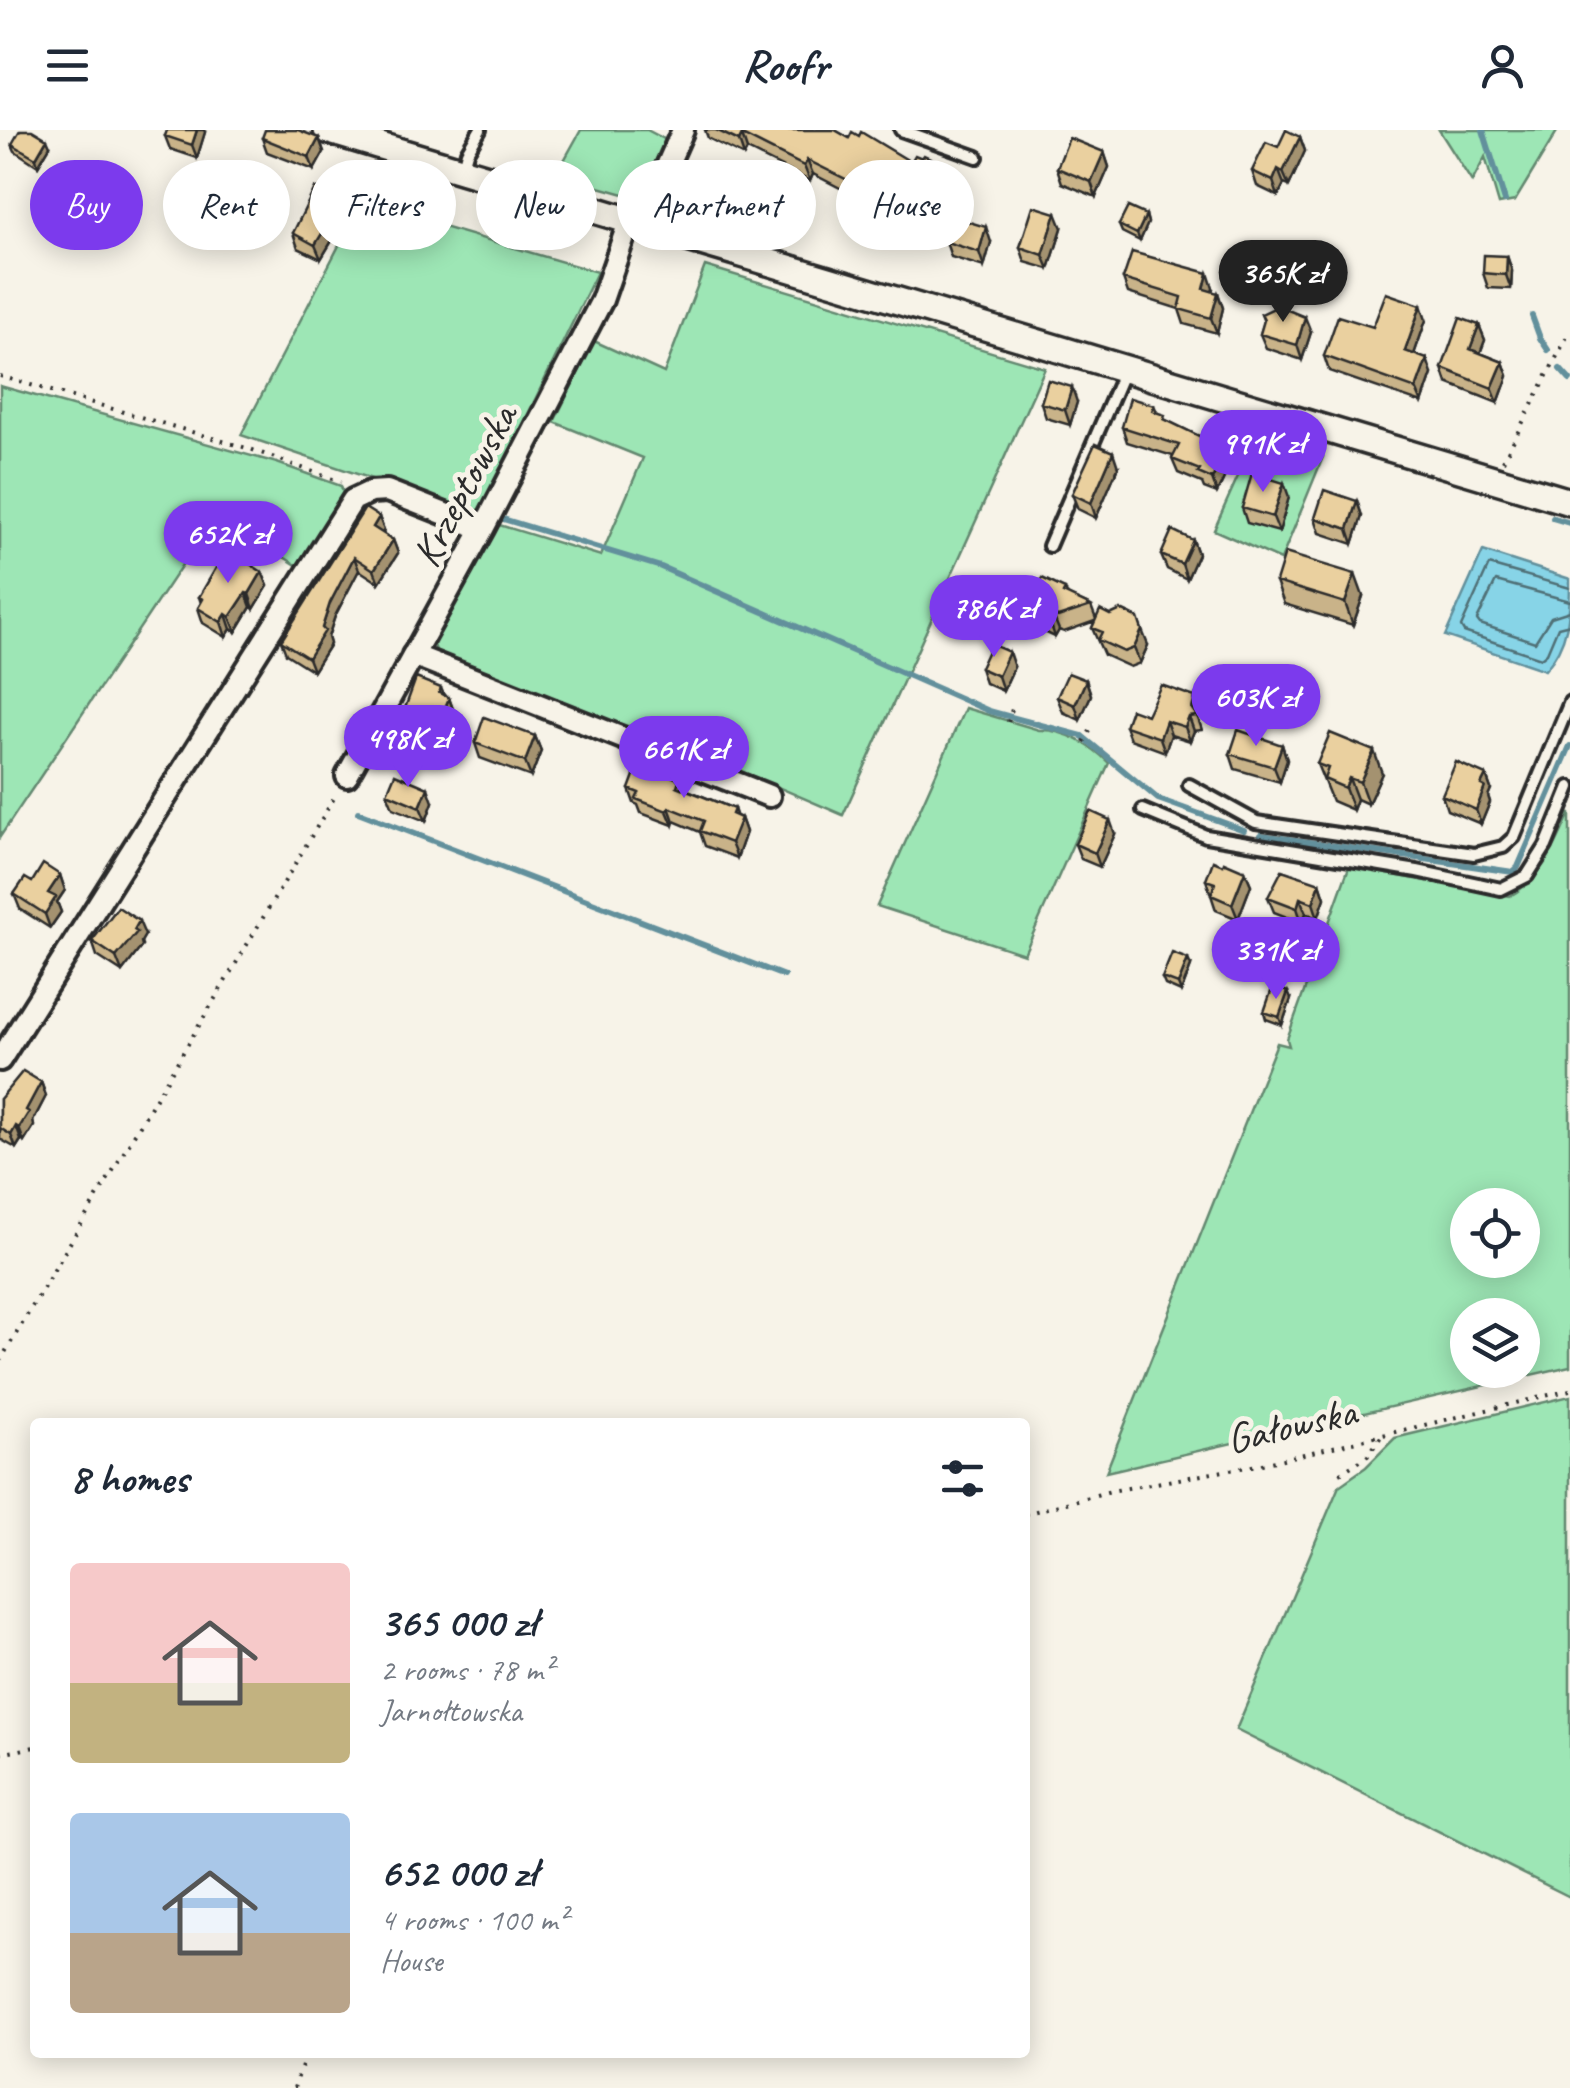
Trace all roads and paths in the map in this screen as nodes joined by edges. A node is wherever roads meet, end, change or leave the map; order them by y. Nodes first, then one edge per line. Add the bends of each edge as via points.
1 (328, 130) edge
2 (480, 130) edge
3 (683, 130) edge
4 (901, 130) edge
5 (977, 158) dead end
6 (668, 160) edge
7 (461, 171) junction
8 (617, 218) edge
9 (623, 250) edge
10 (725, 250) edge
11 (1570, 331) edge
12 (1125, 370) junction
13 (0, 376) edge
14 (1496, 480) junction
15 (361, 496) junction
16 (1570, 502) edge
17 (483, 530) junction
18 (1050, 546) dead end
19 (414, 656) junction
20 (1570, 702) edge
21 (1012, 708) dead end
22 (1008, 722) dead end
23 (1090, 731) dead end
24 (1084, 742) dead end
25 (347, 776) joint
26 (1189, 785) dead end
27 (1570, 787) edge
28 (769, 796) dead end
29 (1143, 810) dead end
30 (1256, 822) junction
31 (1250, 844) junction
32 (0, 1060) edge
33 (0, 1361) edge
34 (1570, 1390) edge
35 (1382, 1434) junction
36 (1340, 1473) dead end
37 (1030, 1513) edge
38 (30, 1748) edge
39 (0, 1754) edge
40 (306, 2058) edge
41 (294, 2088) edge

1 - 7 street
2 - 7 lane
3 - 6 street, Krzeptowska
4 - 5 lane
7 - 8 street
9 - 17 street, Krzeptowska
10 - 12 street
11 - 14 path
12 - 14 street
12 - 18 lane
13 - 15 path via 250,449 332,478
14 - 16 street
15 - 17 street via 387,491
15 - 32 street
17 - 19 street, Krzeptowska
19 - 25 street, Krzeptowska
19 - 28 street
20 - 30 lane via 1524,815 1502,848 1474,854
21 - 22 path
23 - 24 path
25 - 33 path
26 - 30 lane
27 - 31 lane via 1526,876 1501,889
29 - 31 lane via 1206,836
30 - 31 lane
34 - 35 path, Gałowska
35 - 36 path via 1367,1457
35 - 37 path, Gałowska
38 - 39 path
40 - 41 path

